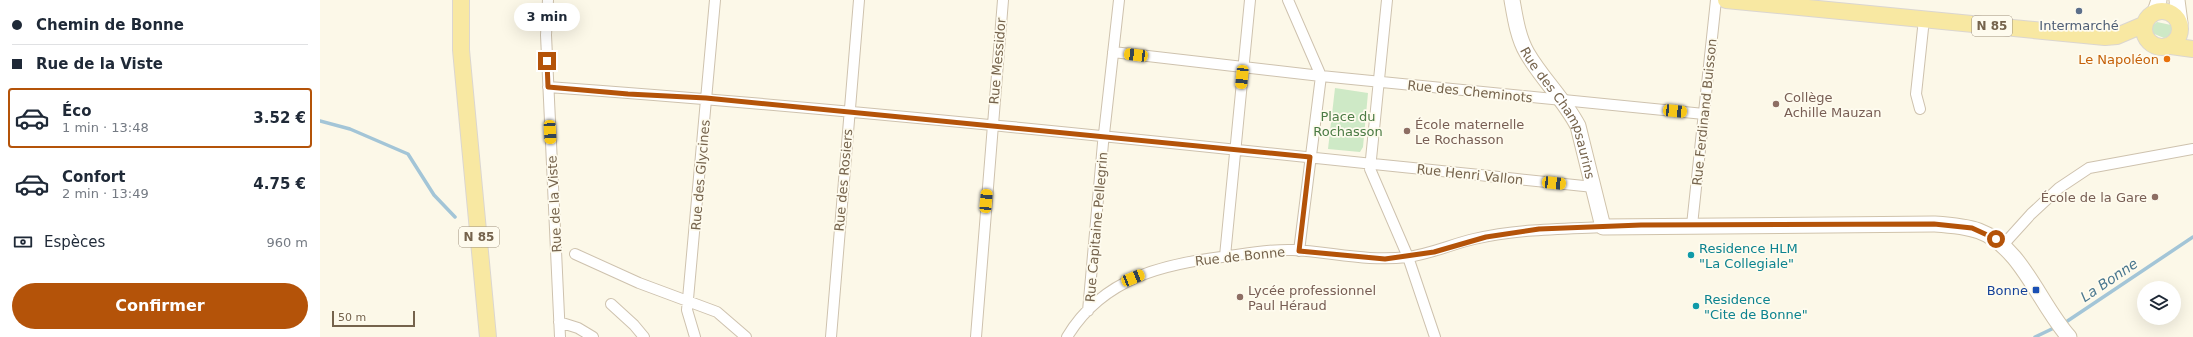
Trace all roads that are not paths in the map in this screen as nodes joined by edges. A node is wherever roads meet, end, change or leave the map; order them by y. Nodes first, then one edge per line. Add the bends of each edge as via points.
1 (461, 0) edge
2 (548, 0) edge
3 (715, 0) edge
4 (859, 0) edge
5 (1003, 0) edge
6 (1120, 0) edge
7 (1250, 0) edge
8 (1288, 0) edge
9 (1387, 0) edge
10 (1512, 0) edge
11 (1716, 0) edge
12 (1726, 0) edge
13 (2177, 0) edge
14 (2157, 6) edge
15 (1924, 19) junction
16 (2143, 25) junction
17 (2185, 28) edge
18 (2118, 36) junction
19 (2147, 41) junction
20 (2170, 46) junction
21 (2193, 49) edge
22 (1114, 52) junction
23 (1243, 68) junction
24 (1321, 76) junction
25 (1378, 81) junction
26 (548, 87) junction
27 (706, 98) junction
28 (1562, 100) junction
29 (1920, 109) dead end
30 (849, 111) junction
31 (1704, 114) junction
32 (992, 125) junction
33 (1104, 136) junction
34 (1234, 149) junction
35 (2193, 149) edge
36 (1310, 157) junction
37 (1370, 163) junction
38 (1594, 187) junction
39 (1692, 225) junction
40 (1603, 227) junction
41 (2003, 246) junction
42 (1299, 251) junction
43 (575, 254) dead end
44 (1225, 256) junction
45 (1408, 257) junction
46 (689, 302) junction
47 (612, 304) dead end
48 (1088, 311) junction
49 (559, 322) junction
50 (488, 337) edge
51 (560, 337) edge
52 (593, 337) edge
53 (644, 337) edge
54 (695, 337) edge
55 (746, 337) edge
56 (831, 337) edge
57 (976, 337) edge
58 (1067, 337) edge
59 (1435, 337) edge
60 (2069, 337) edge

1 - 50 main road, N 85 via 461,50
2 - 26 street, Rue de la Viste
3 - 27 street, Rue des Glycines
4 - 30 street, Rue des Rosiers
5 - 32 street, Rue Messidor
6 - 22 street, Rue Capitaine Pellegrin
7 - 23 street
8 - 24 street
9 - 25 street
10 - 28 main road, Rue des Champsaurins via 1526,52
11 - 31 street, Rue Ferdinand Buisson
12 - 15 main road, N 85
13 - 17 main road
14 - 16 main road
14 - 17 main road via 2172,14
15 - 18 main road, N 85 via 2104,37
15 - 29 street via 1916,94
16 - 18 main road, N 85
16 - 19 main road
17 - 20 main road
18 - 19 main road, N 85
19 - 20 main road via 2160,47
20 - 21 main road
22 - 23 street
22 - 33 street, Rue Capitaine Pellegrin
23 - 24 street
23 - 34 street
24 - 25 street
24 - 36 street
25 - 28 street, Rue des Cheminots
25 - 37 street
26 - 27 street
26 - 49 street, Rue de la Viste
27 - 30 street
27 - 46 street, Rue des Glycines
28 - 31 street, Rue des Cheminots
28 - 38 main road, Rue des Champsaurins via 1578,126
30 - 32 street
30 - 56 street, Rue des Rosiers
31 - 39 street, Rue Ferdinand Buisson
32 - 33 street
32 - 57 street, Rue Messidor
33 - 34 street
33 - 48 street, Rue Capitaine Pellegrin
34 - 36 street
34 - 44 street
35 - 41 street via 2088,168 2055,192 2031,214
36 - 37 street
36 - 42 street
37 - 38 street, Rue Henri Vallon
37 - 45 street via 1370,169
38 - 40 main road, Rue des Champsaurins
39 - 40 main road
39 - 41 main road via 1948,225 1979,230
40 - 45 street, Rue de Bonne via 1512,233 1474,239 1434,252
41 - 60 main road
42 - 44 street, Rue de Bonne
42 - 45 street, Rue de Bonne via 1385,259
43 - 46 street
44 - 48 street, Rue de Bonne via 1154,269 1116,288
45 - 59 street
46 - 54 street, Rue des Glycines via 689,320
46 - 55 street via 717,312
47 - 53 street
48 - 58 street, Rue de Bonne
49 - 51 street, Rue de la Viste
49 - 52 street via 578,328

